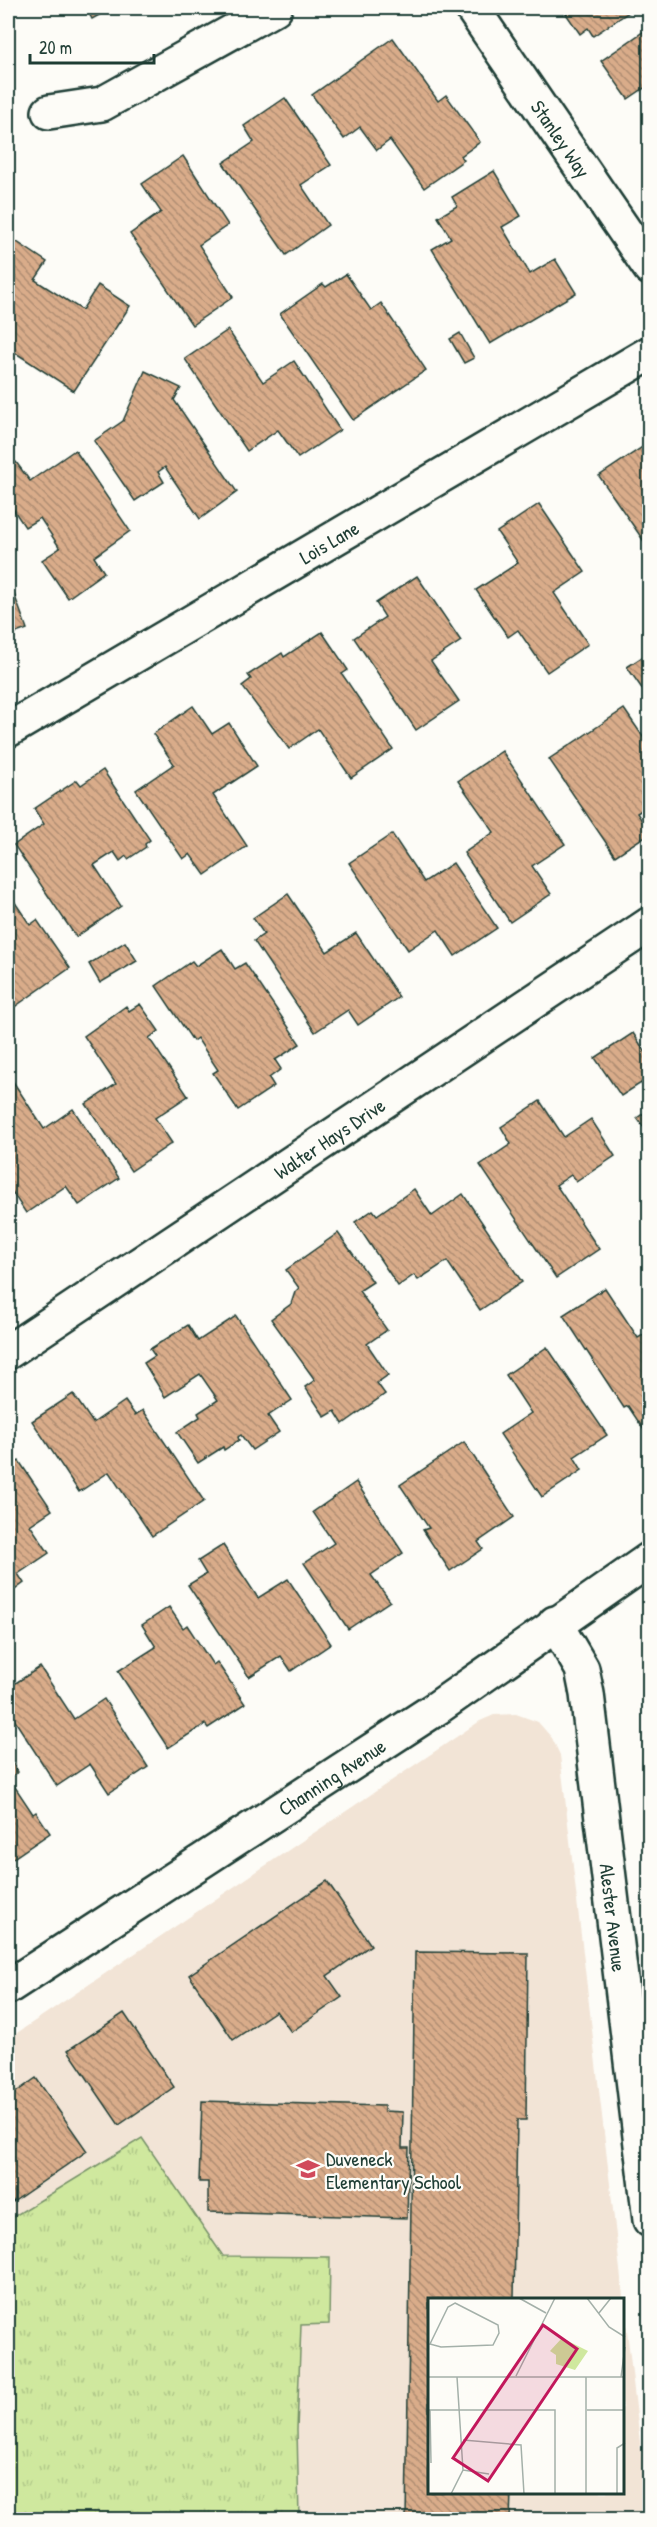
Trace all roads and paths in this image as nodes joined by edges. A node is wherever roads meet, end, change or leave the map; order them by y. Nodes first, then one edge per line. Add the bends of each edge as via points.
1 (274, 8) edge
2 (472, 8) edge
3 (49, 112) dead end
4 (650, 268) edge
5 (650, 353) edge
6 (8, 730) edge
7 (650, 924) edge
8 (8, 1352) edge
9 (650, 1559) edge
10 (555, 1623) junction
11 (8, 1987) edge
12 (650, 2220) edge

1 - 3 street via 102,104
2 - 4 street, Stanley Way
5 - 6 street, Lois Lane
7 - 8 street, Walter Hays Drive
9 - 10 street, Channing Avenue
10 - 11 street, Channing Avenue via 437,1708
10 - 12 street, Alester Avenue via 582,1669 587,1694

